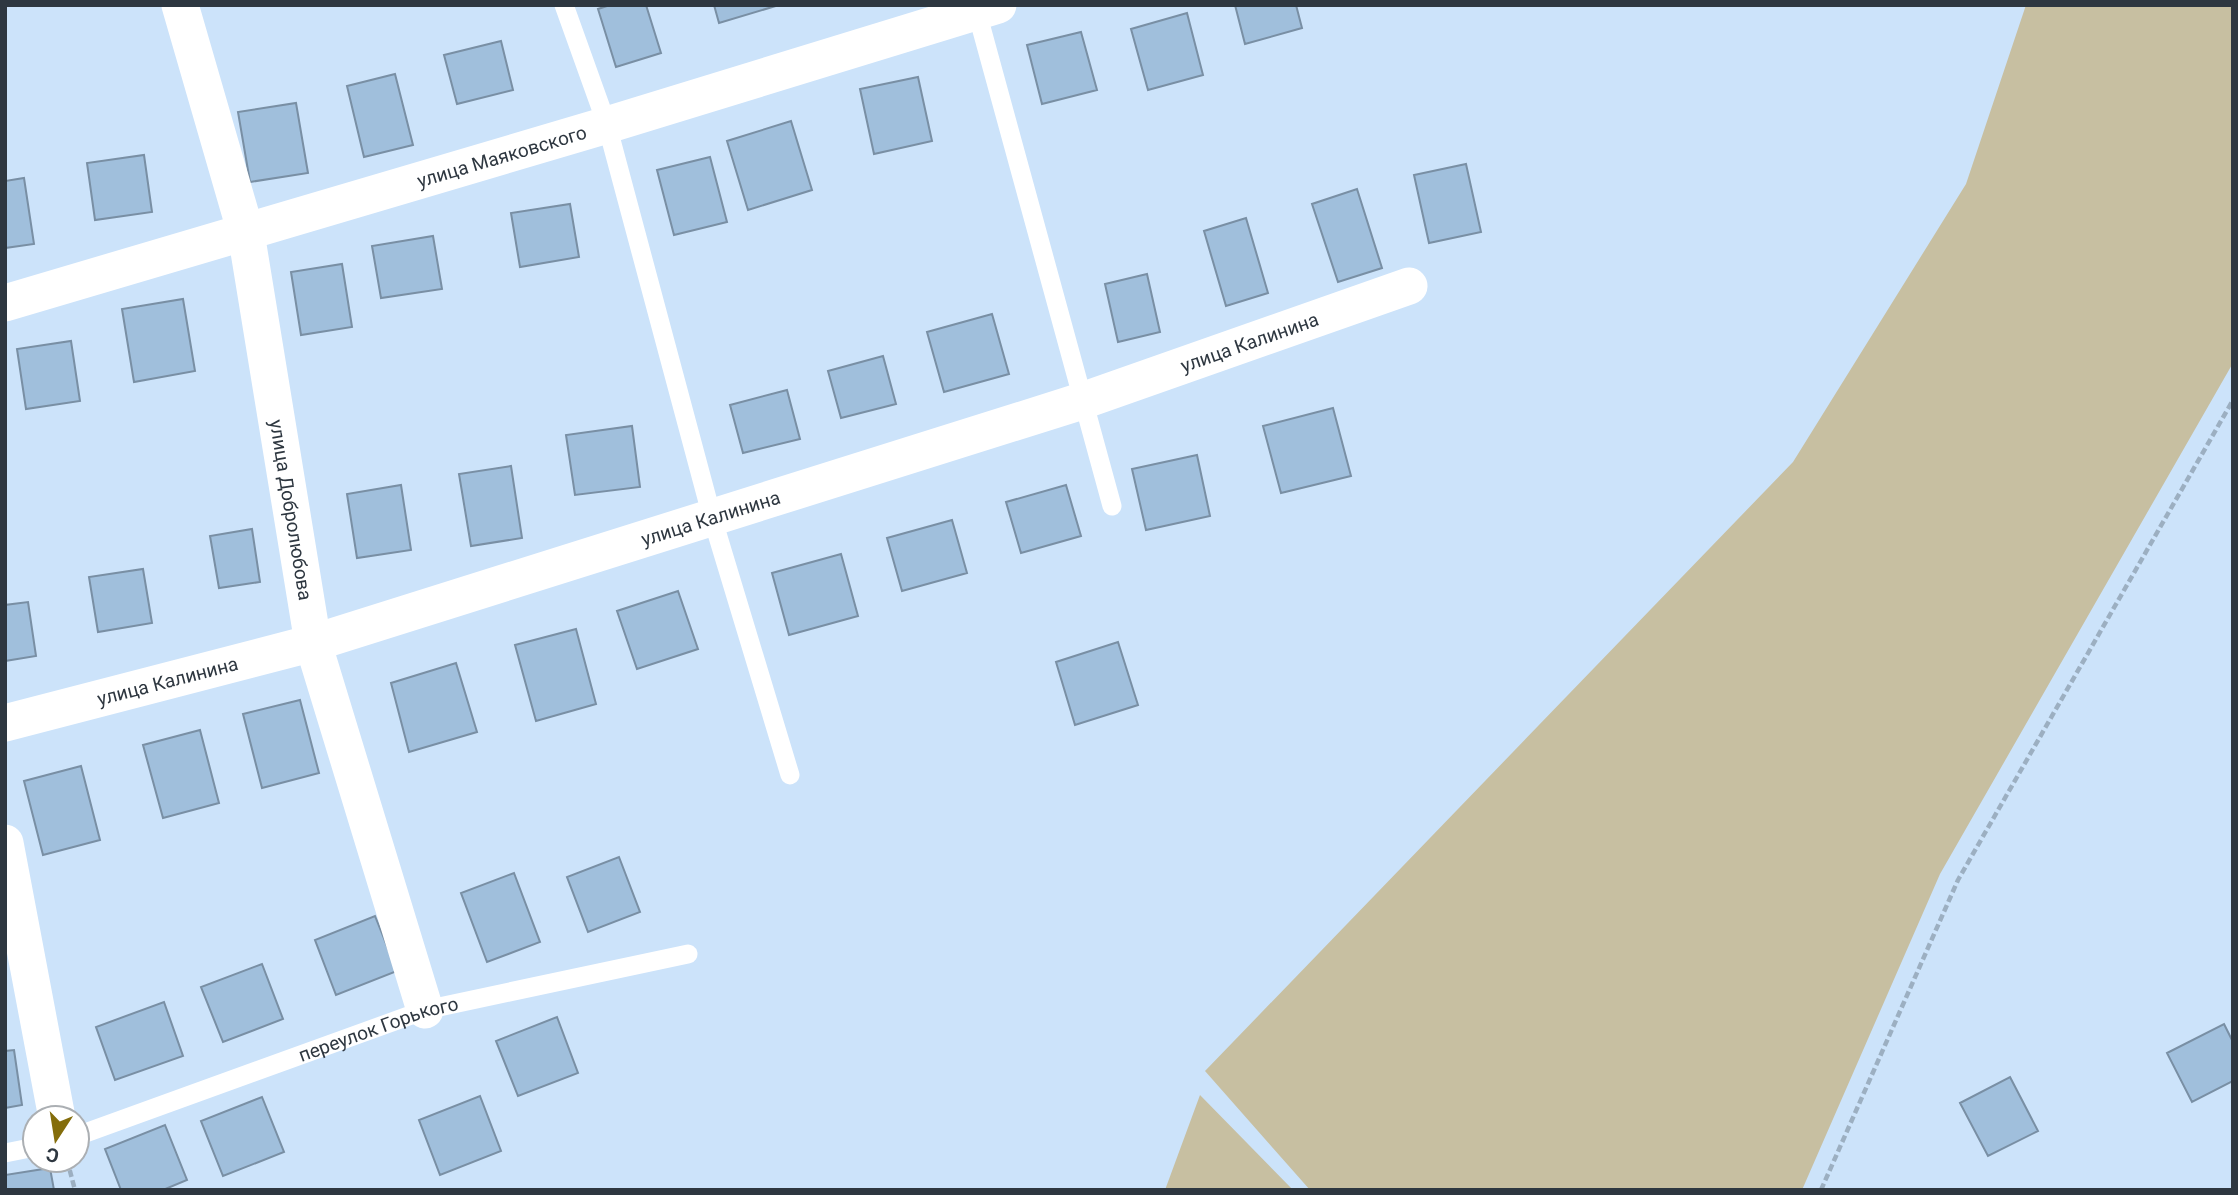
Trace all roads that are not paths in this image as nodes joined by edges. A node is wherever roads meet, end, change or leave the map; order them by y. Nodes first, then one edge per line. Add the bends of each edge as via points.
1 (180, 5) edge
2 (564, 5) edge
3 (983, 7) edge
4 (607, 125) junction
5 (246, 233) junction
6 (1409, 286) dead end
7 (5, 303) edge
8 (1082, 401) junction
9 (1112, 506) dead end
10 (712, 517) junction
11 (313, 643) junction
12 (5, 723) edge
13 (790, 775) dead end
14 (5, 843) edge
15 (688, 954) dead end
16 (425, 1010) junction
17 (54, 1104) edge
18 (91, 1131) edge

1 - 5 street, улица Добролюбова
2 - 4 lane
3 - 4 street, улица Маяковского
3 - 8 lane
4 - 5 street, улица Маяковского
4 - 10 lane
5 - 7 street, улица Маяковского
5 - 11 street, улица Добролюбова
6 - 8 street, улица Калинина
8 - 9 lane
8 - 10 street, улица Калинина
10 - 11 street, улица Калинина
10 - 13 lane
11 - 12 street, улица Калинина
11 - 16 street, улица Добролюбова
14 - 17 street
15 - 16 lane, переулок Горького
16 - 18 lane, переулок Горького

